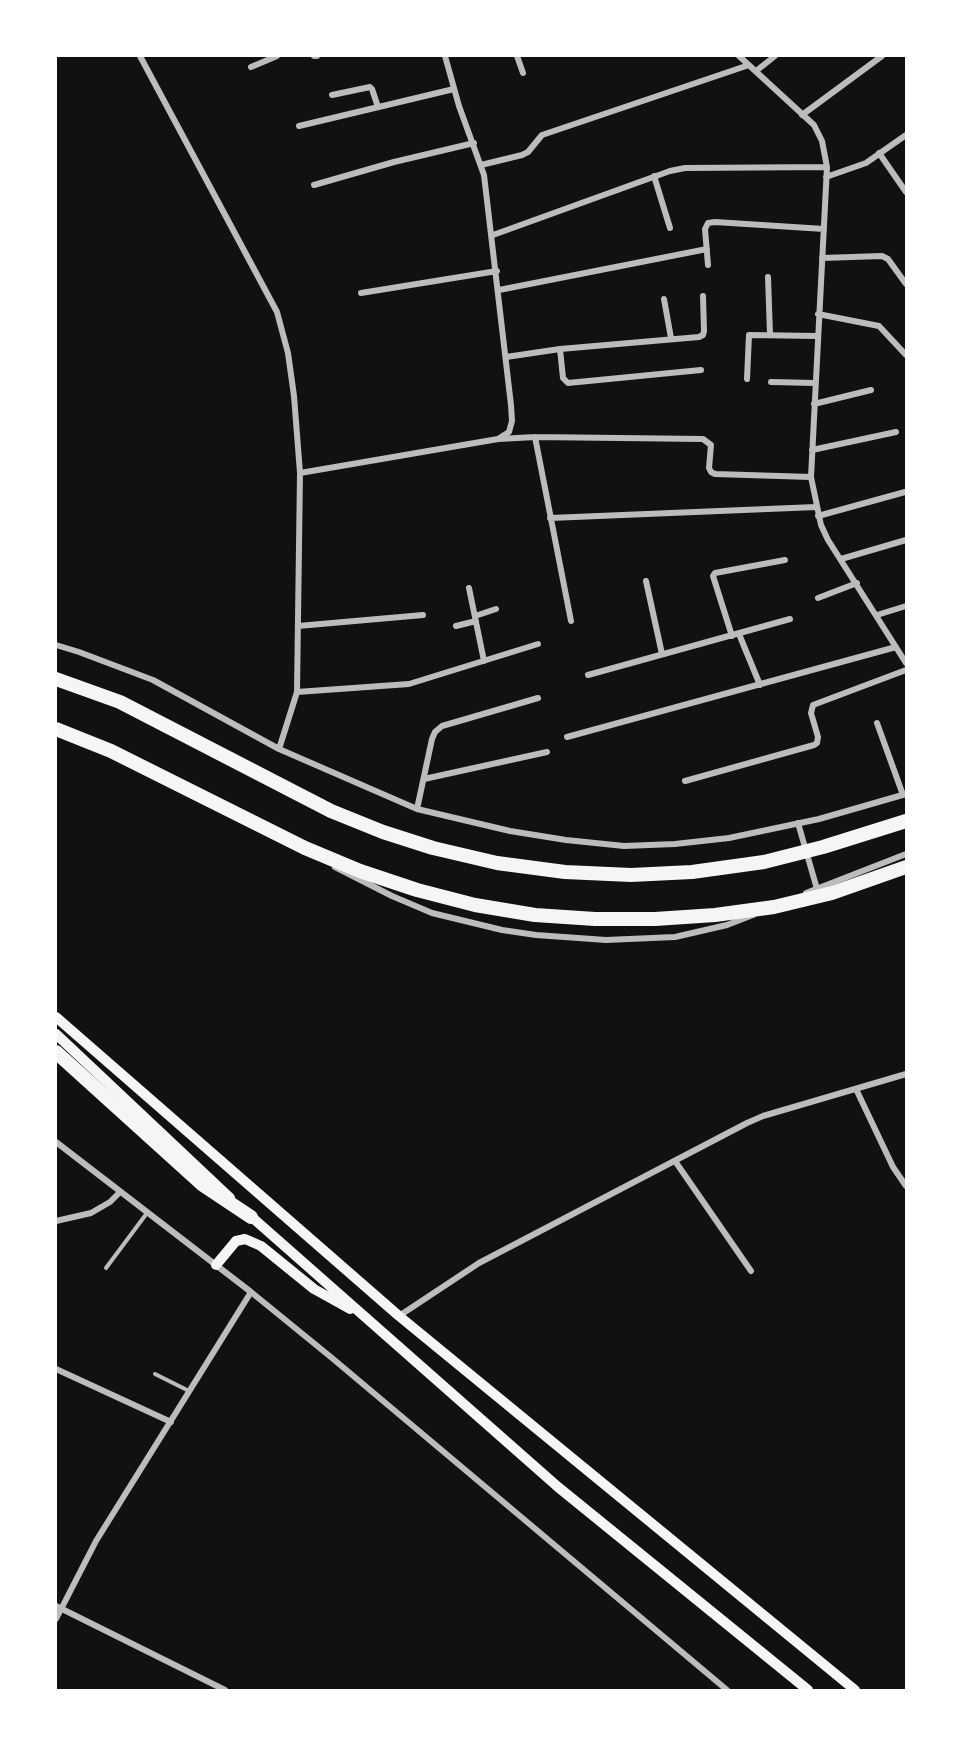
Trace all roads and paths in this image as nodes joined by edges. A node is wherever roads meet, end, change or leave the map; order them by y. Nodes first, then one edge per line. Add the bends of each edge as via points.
1 (140, 56) edge
2 (277, 56) edge
3 (445, 56) edge
4 (517, 56) edge
5 (739, 56) edge
6 (775, 56) edge
7 (882, 56) edge
8 (749, 65) junction
9 (251, 67) dead end
10 (756, 71) junction
11 (523, 73) dead end
12 (454, 89) junction
13 (332, 95) dead end
14 (378, 107) junction
15 (802, 115) junction
16 (299, 126) dead end
17 (906, 135) edge
18 (474, 143) junction
19 (879, 153) junction
20 (481, 165) junction
21 (827, 167) junction
22 (654, 176) junction
23 (826, 177) junction
24 (314, 185) dead end
25 (906, 192) edge
26 (670, 228) dead end
27 (824, 229) junction
28 (493, 235) junction
29 (707, 249) junction
30 (822, 258) junction
31 (708, 265) dead end
32 (496, 271) junction
33 (768, 277) dead end
34 (906, 284) edge
35 (499, 290) junction
36 (361, 293) dead end
37 (703, 296) dead end
38 (664, 299) dead end
39 (818, 314) junction
40 (770, 334) junction
41 (818, 336) junction
42 (671, 338) junction
43 (560, 349) junction
44 (906, 355) edge
45 (506, 357) junction
46 (700, 370) dead end
47 (747, 379) dead end
48 (771, 382) dead end
49 (815, 383) junction
50 (871, 390) dead end
51 (814, 404) junction
52 (896, 432) dead end
53 (535, 437) junction
54 (498, 439) junction
55 (812, 450) junction
56 (300, 473) junction
57 (811, 477) junction
58 (904, 492) dead end
59 (816, 507) junction
60 (818, 516) junction
61 (549, 518) junction
62 (906, 540) edge
63 (841, 559) junction
64 (785, 560) dead end
65 (646, 581) dead end
66 (857, 584) junction
67 (469, 588) dead end
68 (818, 598) dead end
69 (906, 606) edge
70 (496, 609) dead end
71 (423, 615) dead end
72 (877, 615) junction
73 (476, 619) junction
74 (790, 619) dead end
75 (571, 621) dead end
76 (298, 626) junction
77 (456, 626) dead end
78 (735, 635) junction
79 (538, 644) dead end
80 (56, 645) edge
81 (896, 648) junction
82 (663, 654) junction
83 (484, 661) junction
84 (906, 662) edge
85 (906, 670) edge
86 (588, 675) dead end
87 (56, 679) edge
88 (760, 685) junction
89 (297, 692) junction
90 (538, 698) dead end
91 (877, 723) dead end
92 (56, 729) edge
93 (56, 734) edge
94 (567, 737) dead end
95 (279, 749) junction
96 (547, 752) dead end
97 (424, 779) junction
98 (685, 781) dead end
99 (905, 795) edge
100 (417, 809) junction
101 (906, 821) edge
102 (798, 823) junction
103 (906, 855) edge
104 (906, 867) edge
105 (817, 889) junction
106 (56, 1017) edge
107 (56, 1034) edge
108 (56, 1052) edge
109 (906, 1074) edge
110 (856, 1089) junction
111 (56, 1142) edge
112 (675, 1161) junction
113 (906, 1186) edge
114 (120, 1192) junction
115 (147, 1213) junction
116 (251, 1217) junction
117 (56, 1221) edge
118 (216, 1265) junction
119 (106, 1268) dead end
120 (751, 1271) dead end
121 (251, 1292) junction
122 (358, 1312) junction
123 (399, 1316) junction
124 (56, 1369) edge
125 (155, 1374) dead end
126 (189, 1391) junction
127 (171, 1422) junction
128 (58, 1607) edge
129 (56, 1619) edge
130 (225, 1690) edge
131 (727, 1690) edge
132 (808, 1690) edge
133 (855, 1690) edge

1 - 56 street via 277,312 288,353
2 - 9 street
3 - 12 street
4 - 11 street
5 - 8 street
6 - 10 street
7 - 15 street
8 - 10 street
8 - 20 street via 543,135 522,155
10 - 15 street
12 - 14 street
12 - 18 street
13 - 14 street via 370,87
14 - 16 street
15 - 21 street via 822,141
17 - 19 street
18 - 20 street
18 - 24 street
19 - 23 street via 851,170
19 - 25 street
20 - 28 street
21 - 22 street via 685,168
21 - 23 street
22 - 26 street
22 - 28 street
23 - 27 street
27 - 29 street via 715,222 705,229
27 - 30 street
28 - 32 street
29 - 31 street
29 - 35 street
30 - 34 street via 882,256
30 - 39 street
32 - 35 street
32 - 36 street
33 - 40 street
35 - 45 street
37 - 42 street via 703,334
38 - 42 street
39 - 41 street
39 - 44 street via 879,326
40 - 41 street
40 - 47 street via 749,334
41 - 49 street
42 - 43 street
43 - 45 street
43 - 46 street via 563,378 568,383
45 - 54 street via 512,421 508,432
48 - 49 street
49 - 51 street
50 - 51 street
51 - 55 street
52 - 55 street
53 - 54 street
53 - 57 street via 703,439 711,445 709,468 715,474
53 - 61 street
54 - 56 street
55 - 57 street
56 - 76 street
57 - 59 street
58 - 60 street
59 - 60 street
59 - 61 street
60 - 63 street
61 - 75 street
62 - 63 street
63 - 66 street
64 - 78 street via 713,576
65 - 82 street
66 - 68 street
66 - 72 street
67 - 73 street
69 - 72 street
70 - 73 street
71 - 76 street
72 - 81 street
73 - 77 street
73 - 83 street
74 - 78 street
76 - 89 street
78 - 82 street
78 - 88 street
79 - 83 street
80 - 95 street via 153,680
81 - 84 street
81 - 88 street
82 - 86 street
83 - 89 street via 409,684
85 - 98 street via 813,705 811,712 818,737 814,745
87 - 101 highway via 120,702 331,811 433,848 497,863 565,872 692,872 764,862
88 - 94 street
89 - 95 street
90 - 97 street via 442,726 432,739
91 - 99 street
92 - 104 highway via 111,751 305,848 360,871 436,895 535,915 595,919 715,915 774,907
93 - 105 street via 155,778 392,896 432,913 502,930 606,940 675,937 727,925
95 - 100 street
96 - 97 street
97 - 100 street
99 - 102 street
100 - 102 street via 510,831 624,846 729,838
102 - 105 street
103 - 105 street
106 - 123 main road
107 - 116 main road
108 - 116 highway via 203,1185
109 - 110 street
110 - 112 street via 763,1116
110 - 113 street
111 - 114 street
112 - 120 street
112 - 123 street via 479,1263
114 - 115 street
114 - 117 street via 92,1213
115 - 118 street
115 - 119 lane
116 - 122 main road
118 - 121 street
118 - 122 main road via 236,1241 245,1239 261,1246 328,1298
121 - 126 street
121 - 131 street
122 - 132 main road via 558,1487
123 - 133 main road
124 - 127 street
125 - 126 lane
126 - 127 street
127 - 128 street
128 - 129 street
128 - 130 street

